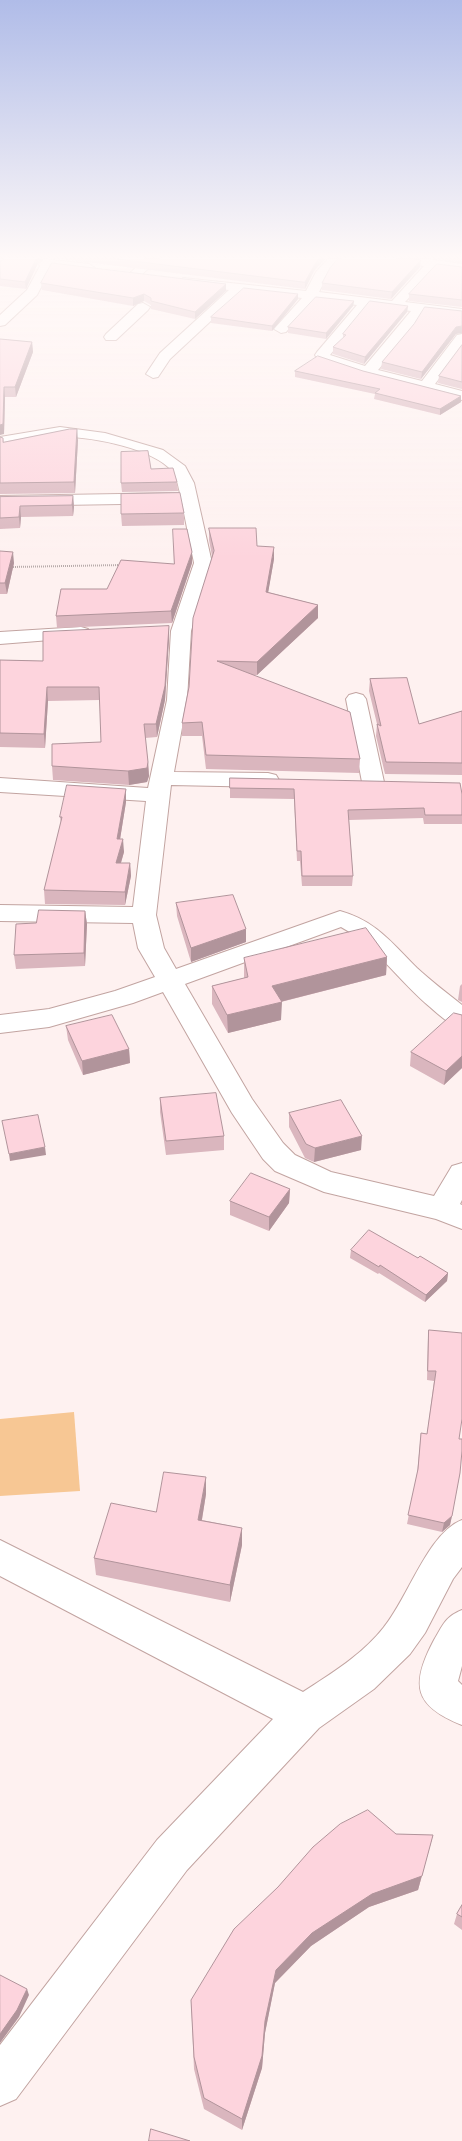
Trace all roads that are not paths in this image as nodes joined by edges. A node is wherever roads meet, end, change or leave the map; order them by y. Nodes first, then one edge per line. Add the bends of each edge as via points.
1 (162, 359) edge
2 (327, 359) edge
3 (379, 359) edge
4 (446, 359) edge
5 (368, 372) junction
6 (153, 374) dead end
7 (426, 386) junction
8 (462, 396) edge
9 (6, 440) edge
10 (189, 498) junction
11 (14, 502) edge
12 (97, 633) edge
13 (0, 638) edge
14 (356, 699) dead end
15 (287, 780) edge
16 (373, 782) edge
17 (7, 785) edge
18 (160, 787) junction
19 (0, 913) edge
20 (144, 915) junction
21 (170, 980) junction
22 (462, 1019) edge
23 (0, 1024) edge
24 (462, 1174) edge
25 (452, 1213) edge
26 (462, 1536) edge
27 (0, 1557) edge
28 (462, 1628) edge
29 (462, 1706) edge
30 (305, 1714) junction
31 (4, 2072) edge

1 - 6 street
2 - 5 street
3 - 5 street
4 - 7 street
5 - 7 street
7 - 8 street
9 - 10 street via 30,435 82,433 128,444 157,454 180,469
10 - 11 street
10 - 18 street via 203,563 174,631 177,700
12 - 13 street
14 - 16 street
15 - 18 street
17 - 18 street
18 - 20 street
19 - 20 street
20 - 21 street via 152,948
21 - 22 street via 343,919 376,941 413,978
21 - 23 street via 80,1010 49,1018
21 - 25 street via 242,1106 273,1151 286,1163 324,1181
24 - 25 street
26 - 30 street via 395,1644 375,1665
27 - 30 street
28 - 29 street via 438,1677 437,1686 445,1698
30 - 31 street via 172,1856

